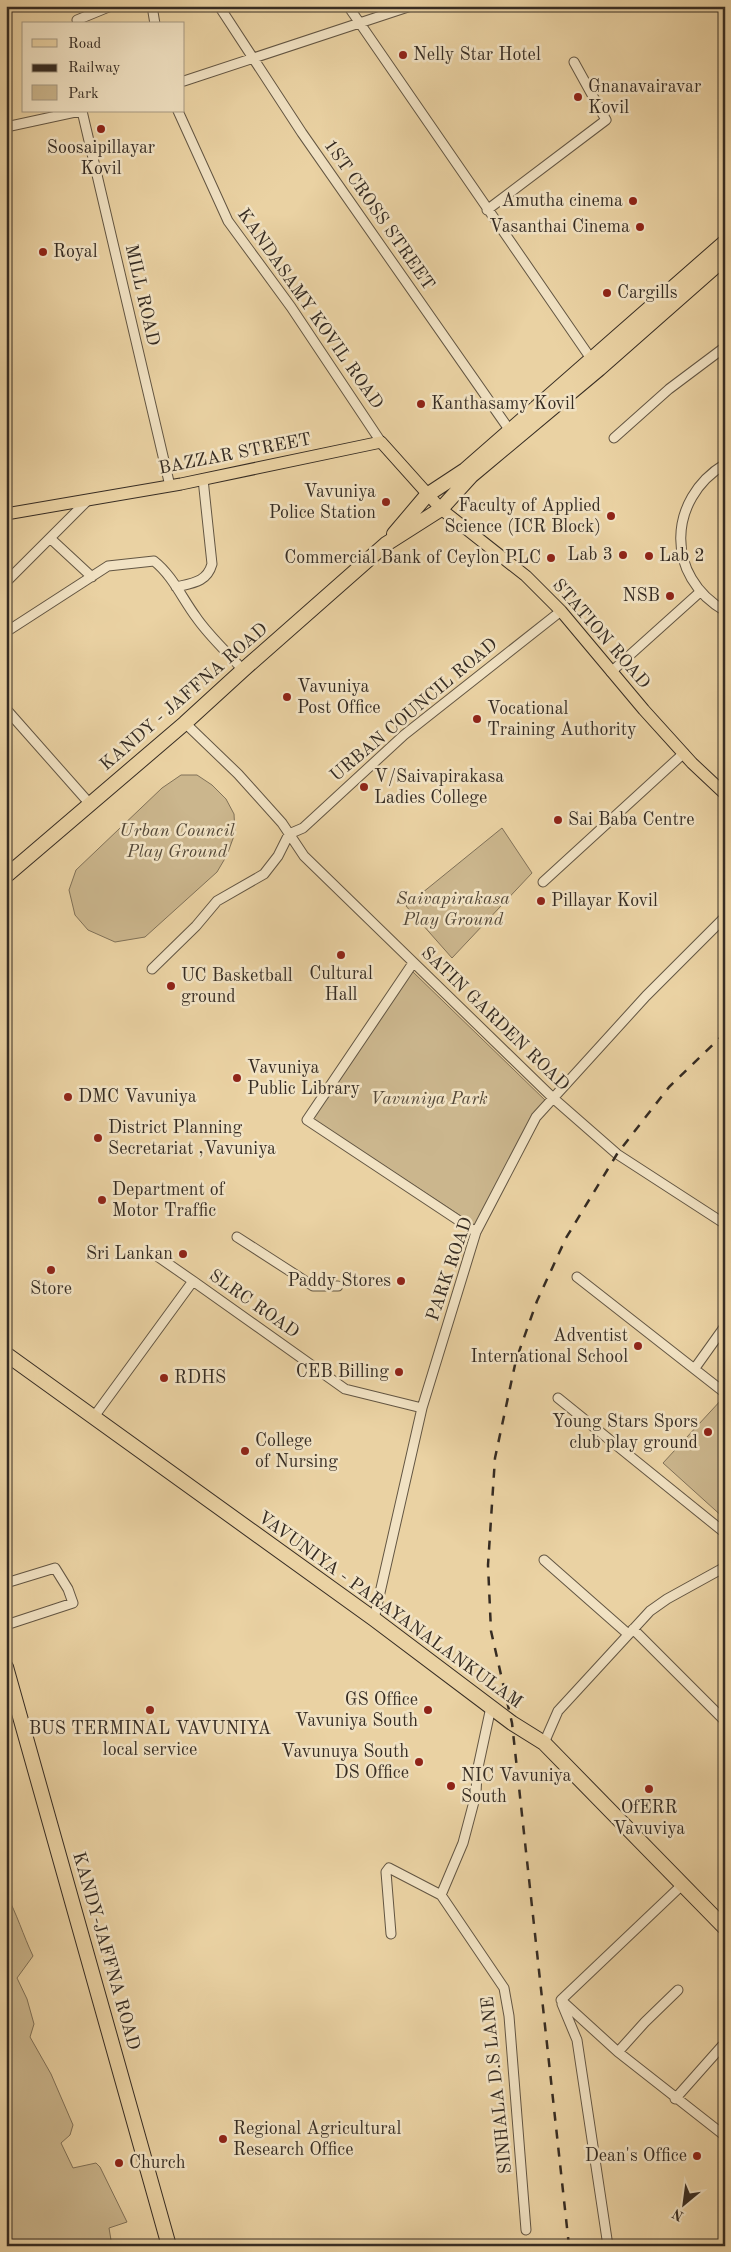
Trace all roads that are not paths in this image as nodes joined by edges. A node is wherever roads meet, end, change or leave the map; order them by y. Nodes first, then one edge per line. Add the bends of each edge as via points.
1 (111, 6) edge
2 (152, 6) edge
3 (219, 6) edge
4 (348, 6) edge
5 (411, 6) edge
6 (77, 20) dead end
7 (155, 22) edge
8 (359, 24) junction
9 (254, 58) junction
10 (574, 62) dead end
11 (185, 81) edge
12 (76, 112) edge
13 (81, 112) edge
14 (178, 112) edge
15 (6, 127) edge
16 (487, 210) junction
17 (725, 242) edge
18 (725, 258) edge
19 (725, 347) edge
20 (595, 364) junction
21 (513, 435) junction
22 (614, 438) dead end
23 (381, 442) junction
24 (725, 464) edge
25 (203, 480) junction
26 (170, 486) junction
27 (427, 495) junction
28 (87, 501) junction
29 (441, 509) junction
30 (6, 514) edge
31 (51, 539) junction
32 (386, 544) junction
33 (92, 577) junction
34 (6, 582) edge
35 (176, 587) junction
36 (700, 592) junction
37 (561, 611) junction
38 (725, 611) edge
39 (6, 632) edge
40 (242, 670) junction
41 (611, 672) junction
42 (6, 708) edge
43 (185, 724) junction
44 (684, 753) junction
45 (725, 794) edge
46 (90, 804) junction
47 (289, 834) junction
48 (6, 876) edge
49 (544, 882) dead end
50 (725, 917) edge
51 (412, 962) junction
52 (152, 969) dead end
53 (553, 1098) junction
54 (725, 1224) edge
55 (476, 1232) junction
56 (237, 1237) dead end
57 (157, 1256) dead end
58 (577, 1276) dead end
59 (192, 1281) junction
60 (338, 1286) dead end
61 (725, 1326) edge
62 (6, 1354) edge
63 (695, 1368) junction
64 (725, 1394) edge
65 (558, 1398) dead end
66 (422, 1408) junction
67 (93, 1418) junction
68 (725, 1533) edge
69 (544, 1560) dead end
70 (725, 1567) edge
71 (6, 1583) edge
72 (374, 1620) junction
73 (6, 1625) edge
74 (630, 1631) junction
75 (6, 1667) edge
76 (491, 1707) junction
77 (725, 1721) edge
78 (544, 1743) junction
79 (682, 1885) junction
80 (441, 1895) junction
81 (725, 1928) edge
82 (391, 1934) dead end
83 (678, 1990) dead end
84 (561, 2000) junction
85 (722, 2046) dead end
86 (618, 2052) junction
87 (675, 2099) junction
88 (725, 2136) edge
89 (526, 2230) dead end
90 (168, 2246) edge
91 (608, 2246) edge

1 - 6 street
2 - 7 street
3 - 9 street, 1ST CROSS STREET
4 - 8 street
5 - 8 street
8 - 9 street
8 - 16 street
9 - 11 street
9 - 21 street, 1ST CROSS STREET via 302,133
10 - 16 street via 606,120
12 - 15 street
13 - 26 street, MILL ROAD
14 - 23 street, KANDASAMY KOVIL ROAD via 228,221 291,307
16 - 20 street
17 - 20 highway, KANDY - JAFFNA ROAD
18 - 20 highway, KANDY - JAFFNA ROAD
19 - 22 street via 669,389
20 - 21 highway, KANDY - JAFFNA ROAD
21 - 27 highway, KANDY - JAFFNA ROAD
21 - 29 highway, KANDY - JAFFNA ROAD
23 - 25 main road, BAZZAR STREET
23 - 27 main road
24 - 36 street via 709,474 692,493 682,518 680,544 686,570
25 - 26 main road, BAZZAR STREET
25 - 35 street via 212,564 210,573 203,580
26 - 28 main road, BAZZAR STREET
27 - 29 main road
27 - 32 highway, KANDY - JAFFNA ROAD
28 - 30 main road, BAZZAR STREET
28 - 31 street
29 - 32 highway, KANDY - JAFFNA ROAD
29 - 37 main road, STATION ROAD via 526,576
31 - 33 street
31 - 34 street
32 - 40 highway, KANDY - JAFFNA ROAD
33 - 35 street via 108,566 154,561
33 - 39 street
35 - 40 street via 197,618
36 - 38 street
36 - 41 street
37 - 41 main road, STATION ROAD
37 - 47 street, URBAN COUNCIL ROAD via 404,736 303,828
40 - 43 highway, KANDY - JAFFNA ROAD
41 - 44 main road, STATION ROAD
42 - 46 street
43 - 46 highway, KANDY - JAFFNA ROAD
43 - 47 street, SATIN GARDEN ROAD via 238,774
44 - 45 main road, STATION ROAD
44 - 49 street
46 - 48 highway, KANDY - JAFFNA ROAD
47 - 51 street, SATIN GARDEN ROAD via 304,856
47 - 52 street via 264,874 217,901
50 - 53 street, PARK ROAD via 646,996
51 - 53 street, SATIN GARDEN ROAD
51 - 55 street via 307,1120
53 - 54 street, SATIN GARDEN ROAD via 618,1154
53 - 55 street, PARK ROAD via 536,1117
55 - 66 street, PARK ROAD
56 - 60 street via 313,1286
57 - 59 street
58 - 63 street
59 - 66 street, SLRC ROAD via 346,1389
59 - 67 street, SLRC ROAD
61 - 63 street
62 - 67 highway, VAVUNIYA - PARAYANALANKULAM
63 - 64 street
65 - 68 street
66 - 72 street, PARK ROAD
67 - 72 highway, VAVUNIYA - PARAYANALANKULAM
69 - 74 street
70 - 74 street via 667,1599
71 - 73 street via 55,1568 73,1603
72 - 76 highway, VAVUNIYA - PARAYANALANKULAM
74 - 77 street
74 - 78 street via 558,1711
75 - 90 highway, KANDY-JAFFNA ROAD
76 - 78 highway, VAVUNIYA - PARAYANALANKULAM
76 - 80 street via 477,1772 476,1794 463,1843
78 - 79 highway, VAVUNIYA - PARAYANALANKULAM
79 - 81 highway, VAVUNIYA - PARAYANALANKULAM
79 - 84 street
80 - 82 street, SINHALA D.S LANE via 389,1868 386,1872
80 - 89 street, SINHALA D.S LANE via 504,1988 510,2026
83 - 86 street
84 - 86 street
84 - 91 street via 577,2040
85 - 87 street
86 - 87 street
87 - 88 street

